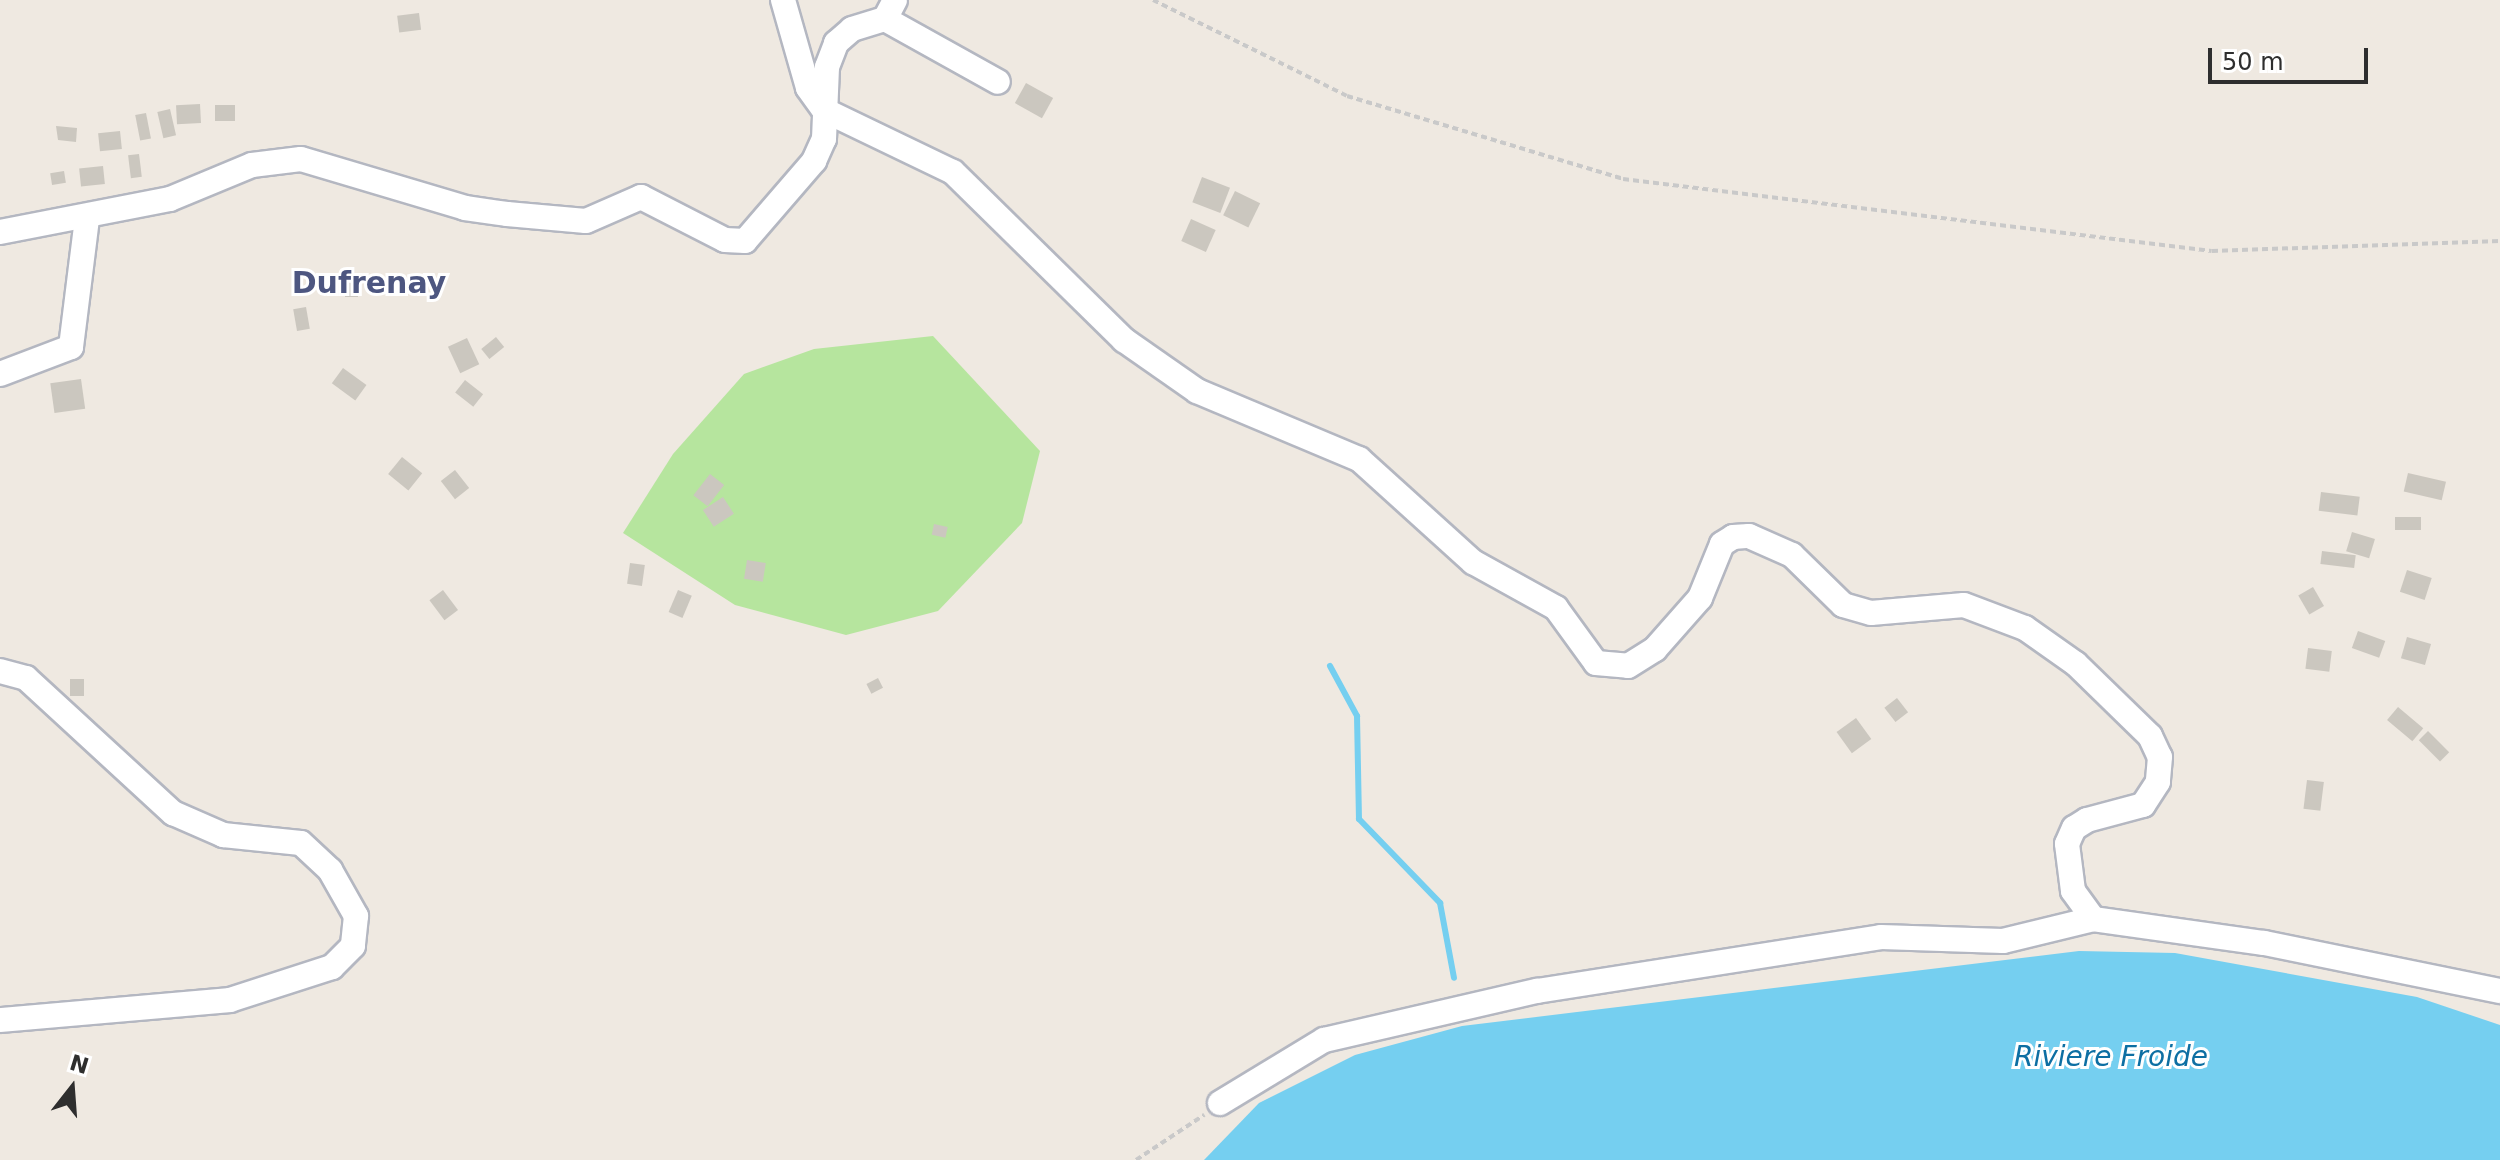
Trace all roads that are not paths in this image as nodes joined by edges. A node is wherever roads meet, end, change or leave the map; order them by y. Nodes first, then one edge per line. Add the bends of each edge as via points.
1 (783, 0) edge
2 (890, 9) edge
3 (998, 82) dead end
4 (824, 110) junction
5 (87, 218) junction
6 (0, 232) edge
7 (0, 374) edge
8 (0, 671) edge
9 (2093, 919) junction
10 (2500, 991) edge
11 (0, 1020) edge
12 (1220, 1103) road end

1 - 4 street via 808,88
2 - 3 street
2 - 4 street via 836,43
4 - 5 street via 824,139 814,161 755,234 736,243 641,197 586,221 507,214 465,208 301,159 252,165 170,199
4 - 9 street via 953,172 1124,340 1197,391 1359,459 1473,562 1556,608 1596,663 1628,666 1655,649 1700,598 1722,544 1733,537 1761,539 1792,555 1843,605 1871,613 1964,605 2025,628 2076,664 2150,736 2160,757 2158,782 2143,805 2087,820 2071,836 2073,891
5 - 6 street
5 - 7 street via 71,347
8 - 11 street via 26,678 173,813 223,835 301,843 330,870 356,916 353,946 332,967 230,1000
9 - 10 street via 2264,943
9 - 12 street via 2003,941 1881,937 1537,991 1324,1040

